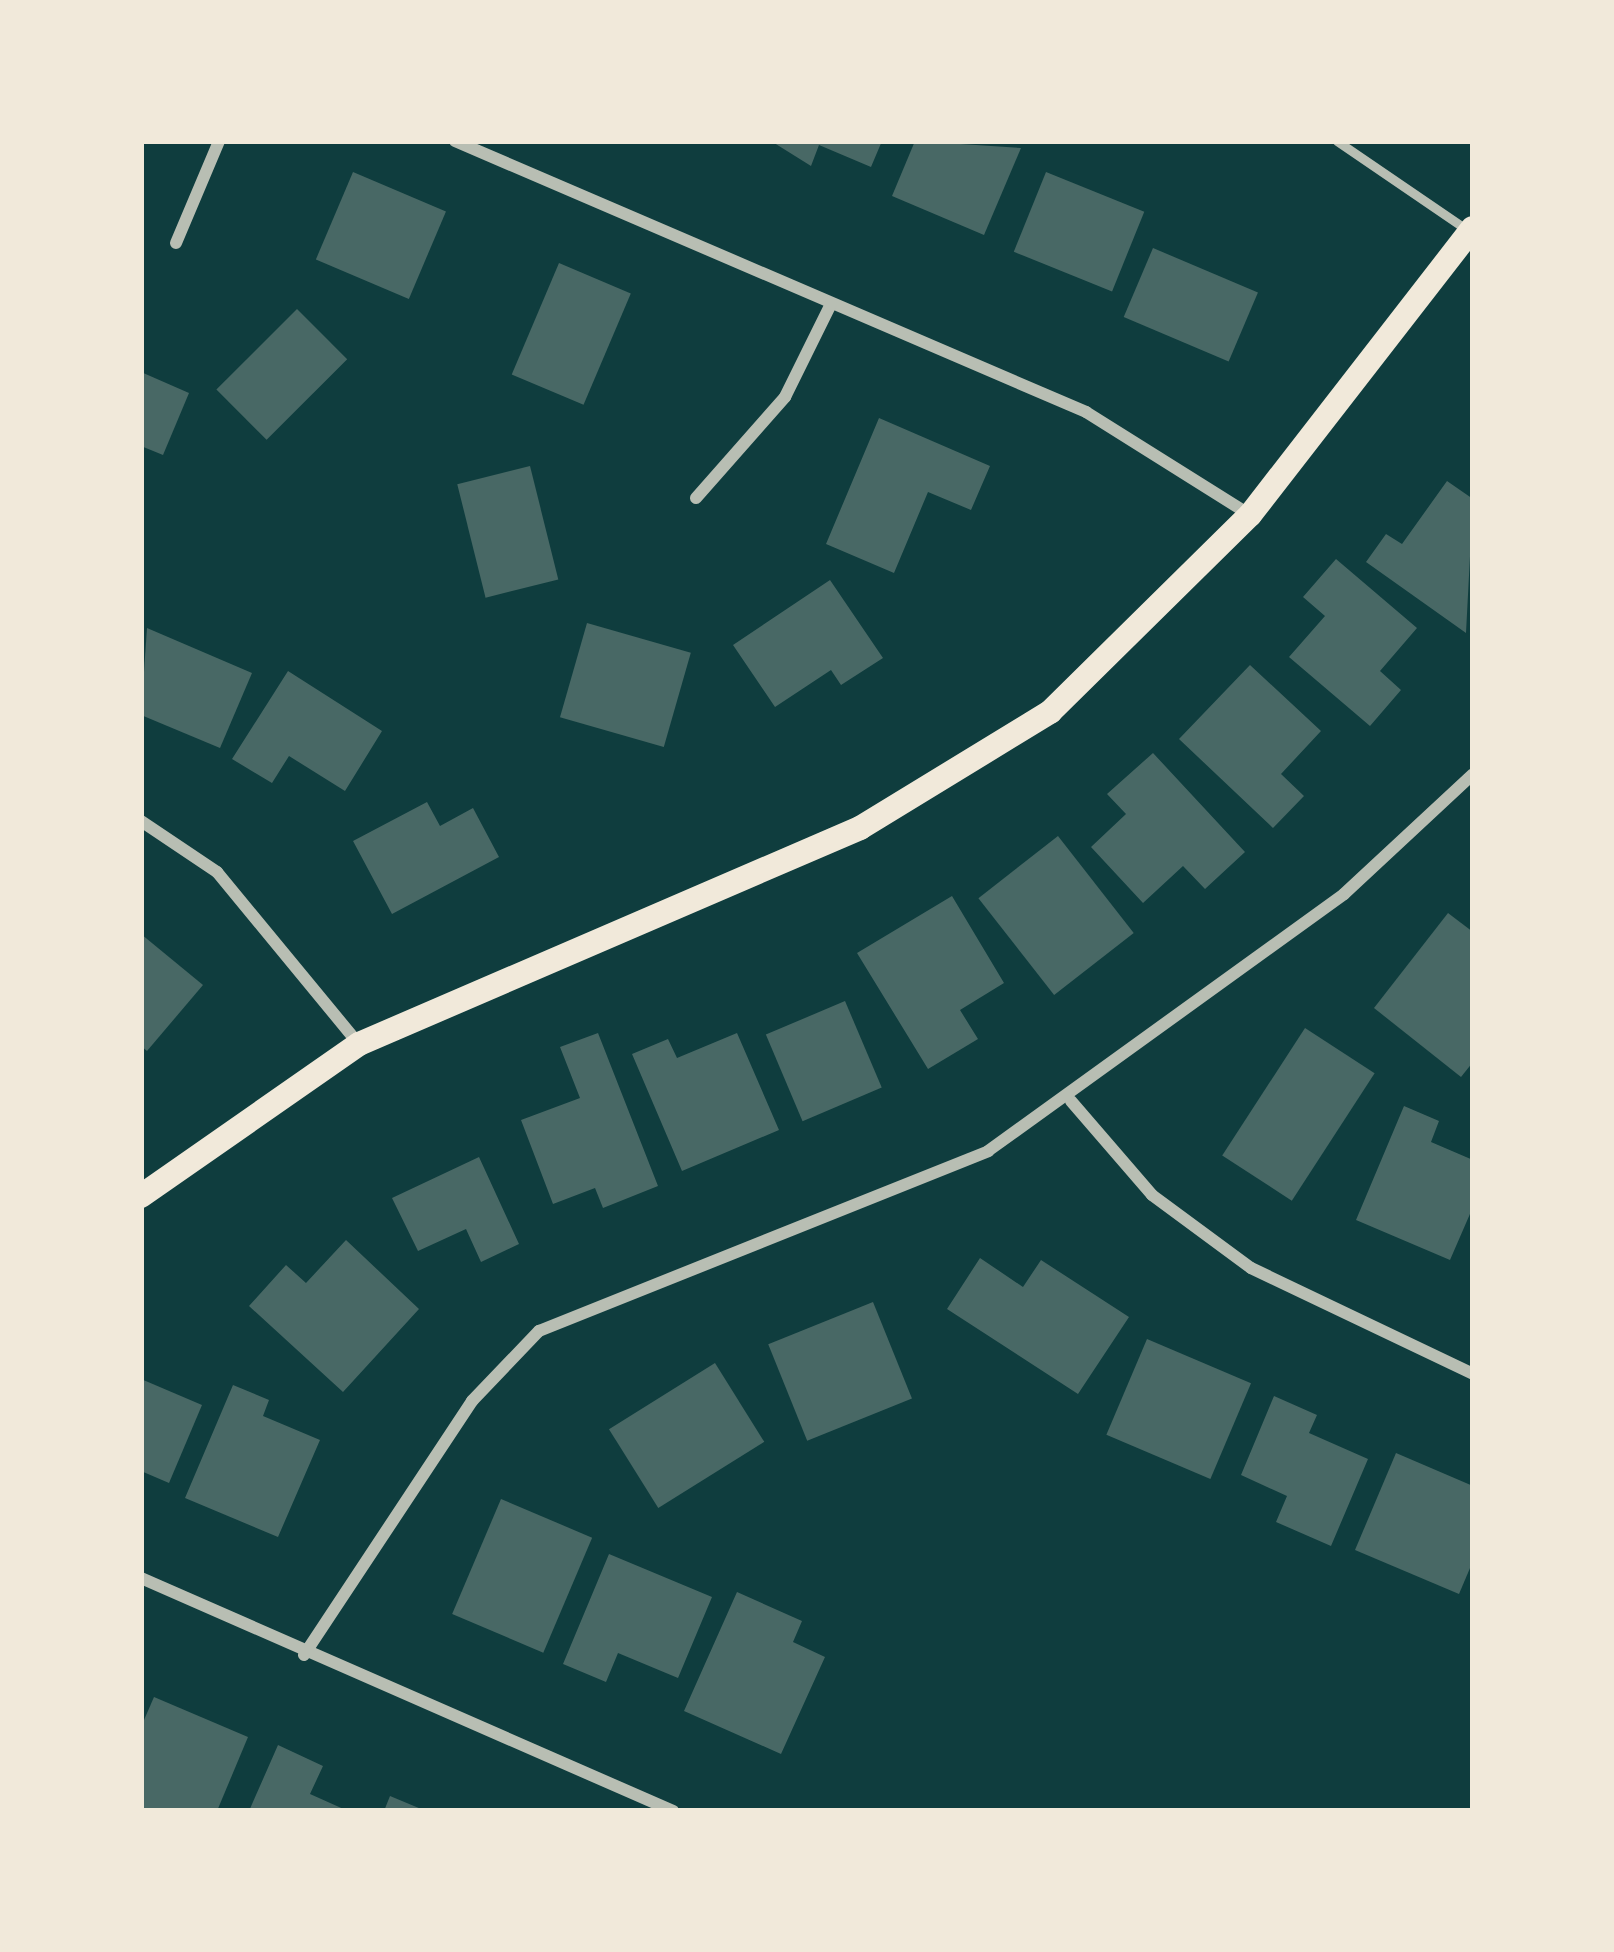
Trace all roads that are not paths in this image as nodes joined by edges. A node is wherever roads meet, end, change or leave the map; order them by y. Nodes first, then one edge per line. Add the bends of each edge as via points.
1 (218, 141) edge
2 (455, 141) edge
3 (1337, 141) edge
4 (1472, 230) edge
5 (176, 243) dead end
6 (831, 304) junction
7 (696, 499) dead end
8 (1250, 515) junction
9 (1473, 774) edge
10 (141, 820) edge
11 (359, 1044) junction
12 (1071, 1101) junction
13 (141, 1196) edge
14 (1473, 1374) edge
15 (141, 1578) edge
16 (304, 1655) junction
17 (673, 1811) edge

1 - 5 street
2 - 6 street
3 - 4 lane
4 - 8 main road
6 - 7 street via 785,397
6 - 8 street via 1145,442
8 - 11 main road via 1050,712 860,828
9 - 12 street via 1344,894
10 - 11 street via 217,872
11 - 13 main road
12 - 14 street via 1152,1195 1251,1268
12 - 16 street via 946,1170 539,1331 472,1401
15 - 16 street
16 - 17 street

